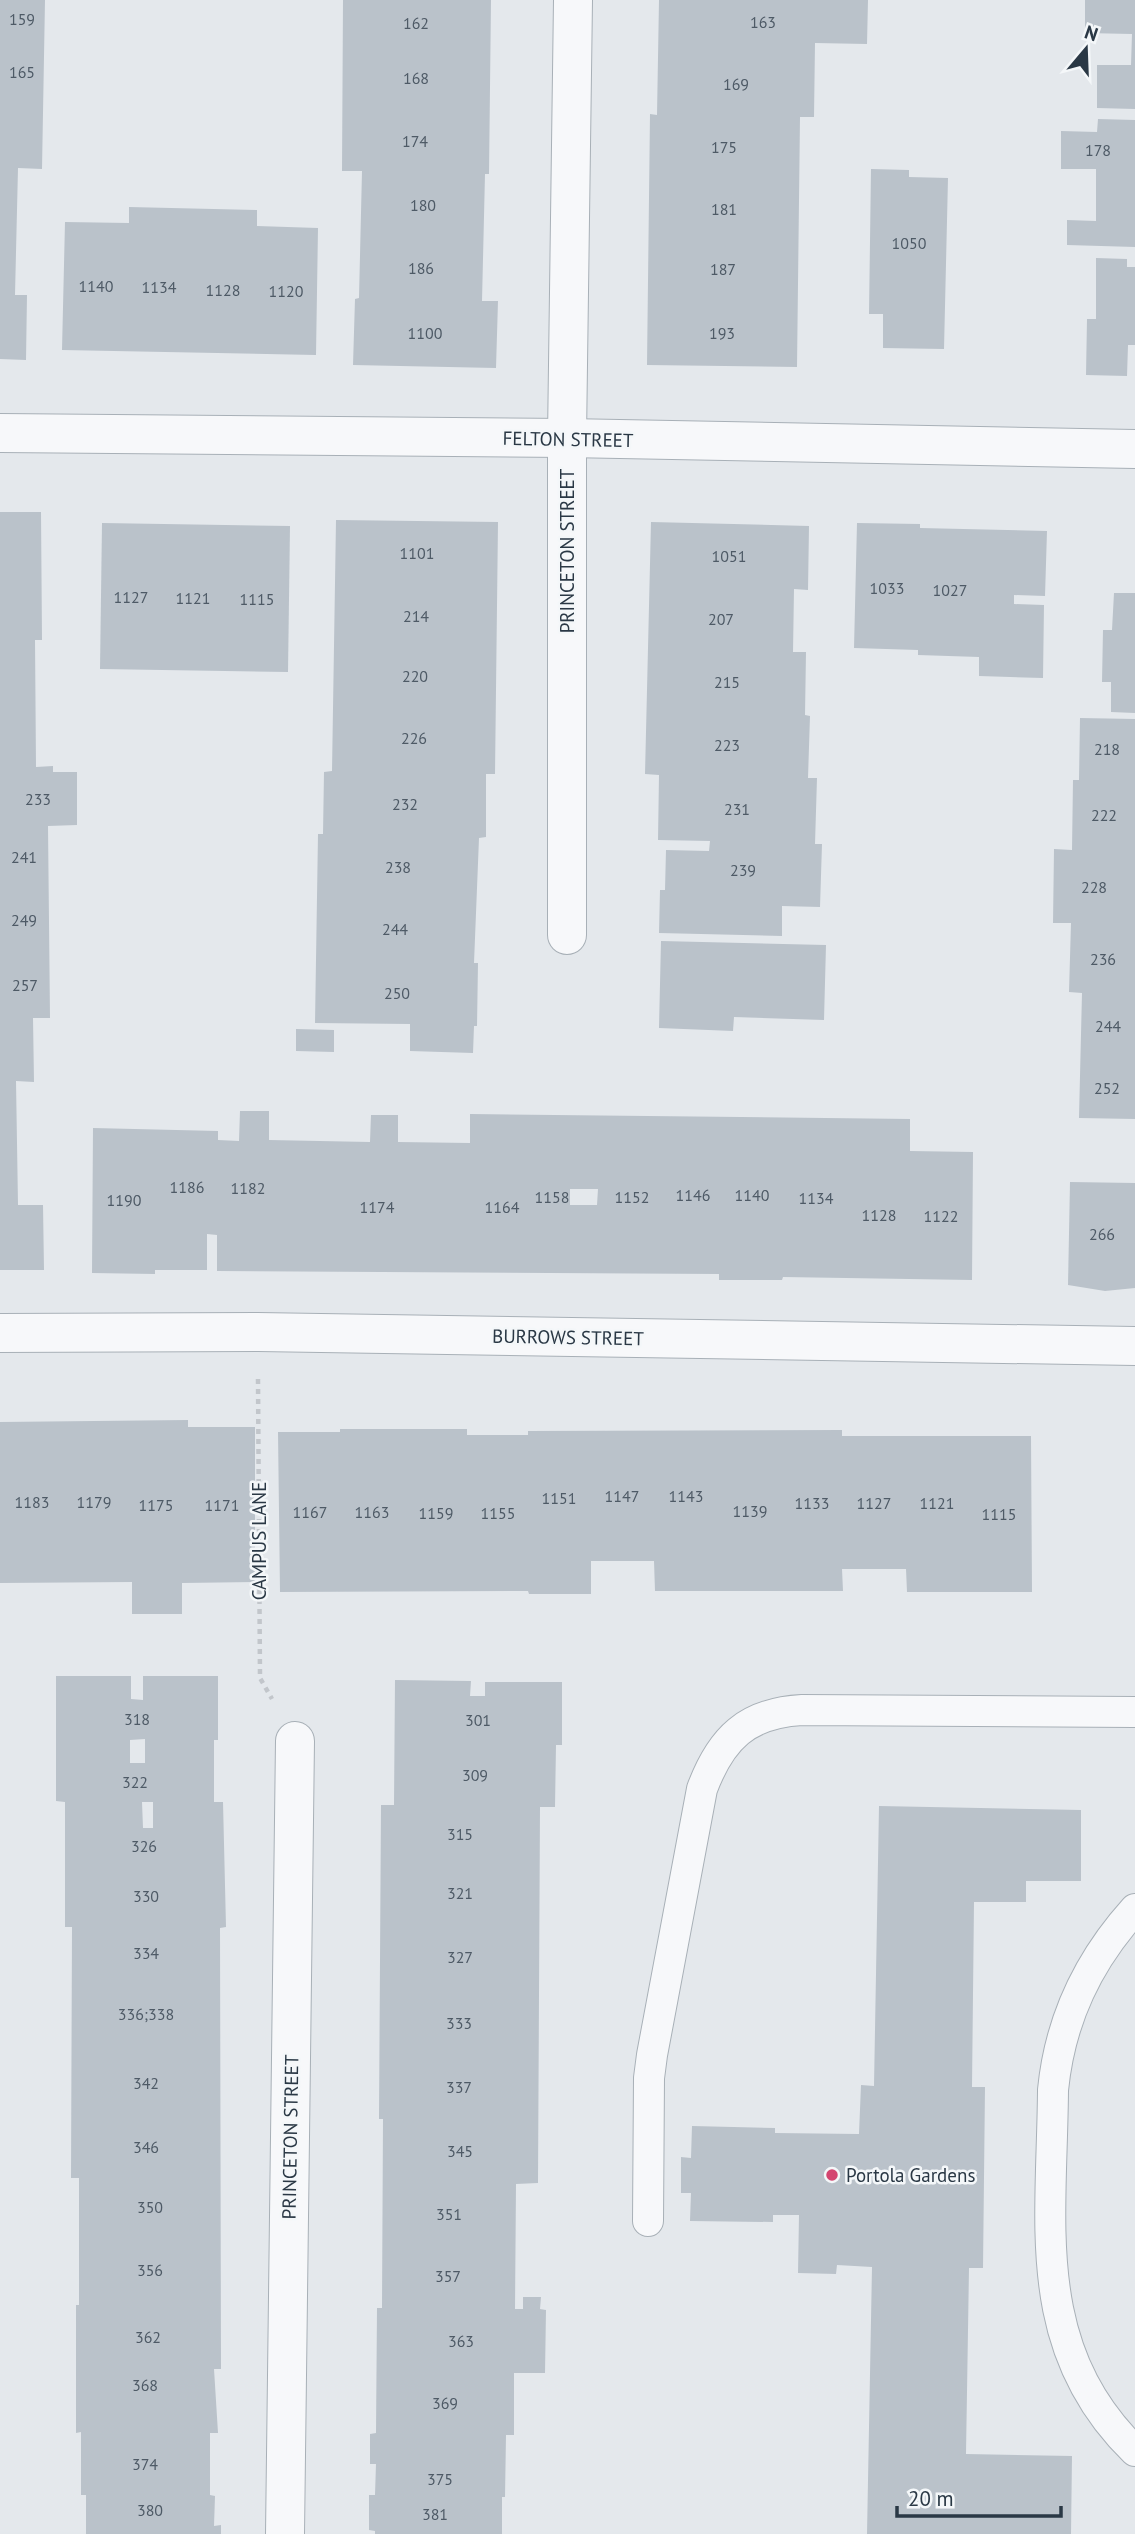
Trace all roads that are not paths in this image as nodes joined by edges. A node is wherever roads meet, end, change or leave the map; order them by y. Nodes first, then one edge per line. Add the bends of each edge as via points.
1 (573, 0) edge
2 (0, 433) edge
3 (567, 438) junction
4 (1135, 449) edge
5 (567, 935) dead end
6 (0, 1333) edge
7 (1135, 1346) edge
8 (1135, 1712) edge
9 (295, 1741) road end
10 (1135, 1909) edge
11 (648, 2221) dead end
12 (1135, 2451) edge
13 (285, 2534) edge

1 - 3 street, PRINCETON STREET
2 - 3 street, FELTON STREET
3 - 4 street, FELTON STREET
3 - 5 street, PRINCETON STREET
6 - 7 street, BURROWS STREET via 258,1332
8 - 11 lane via 793,1710 762,1716 731,1738 702,1788 652,2055
9 - 13 street, PRINCETON STREET
10 - 12 lane via 1085,1977 1071,2006 1056,2062 1051,2257 1057,2310 1074,2365 1104,2416

